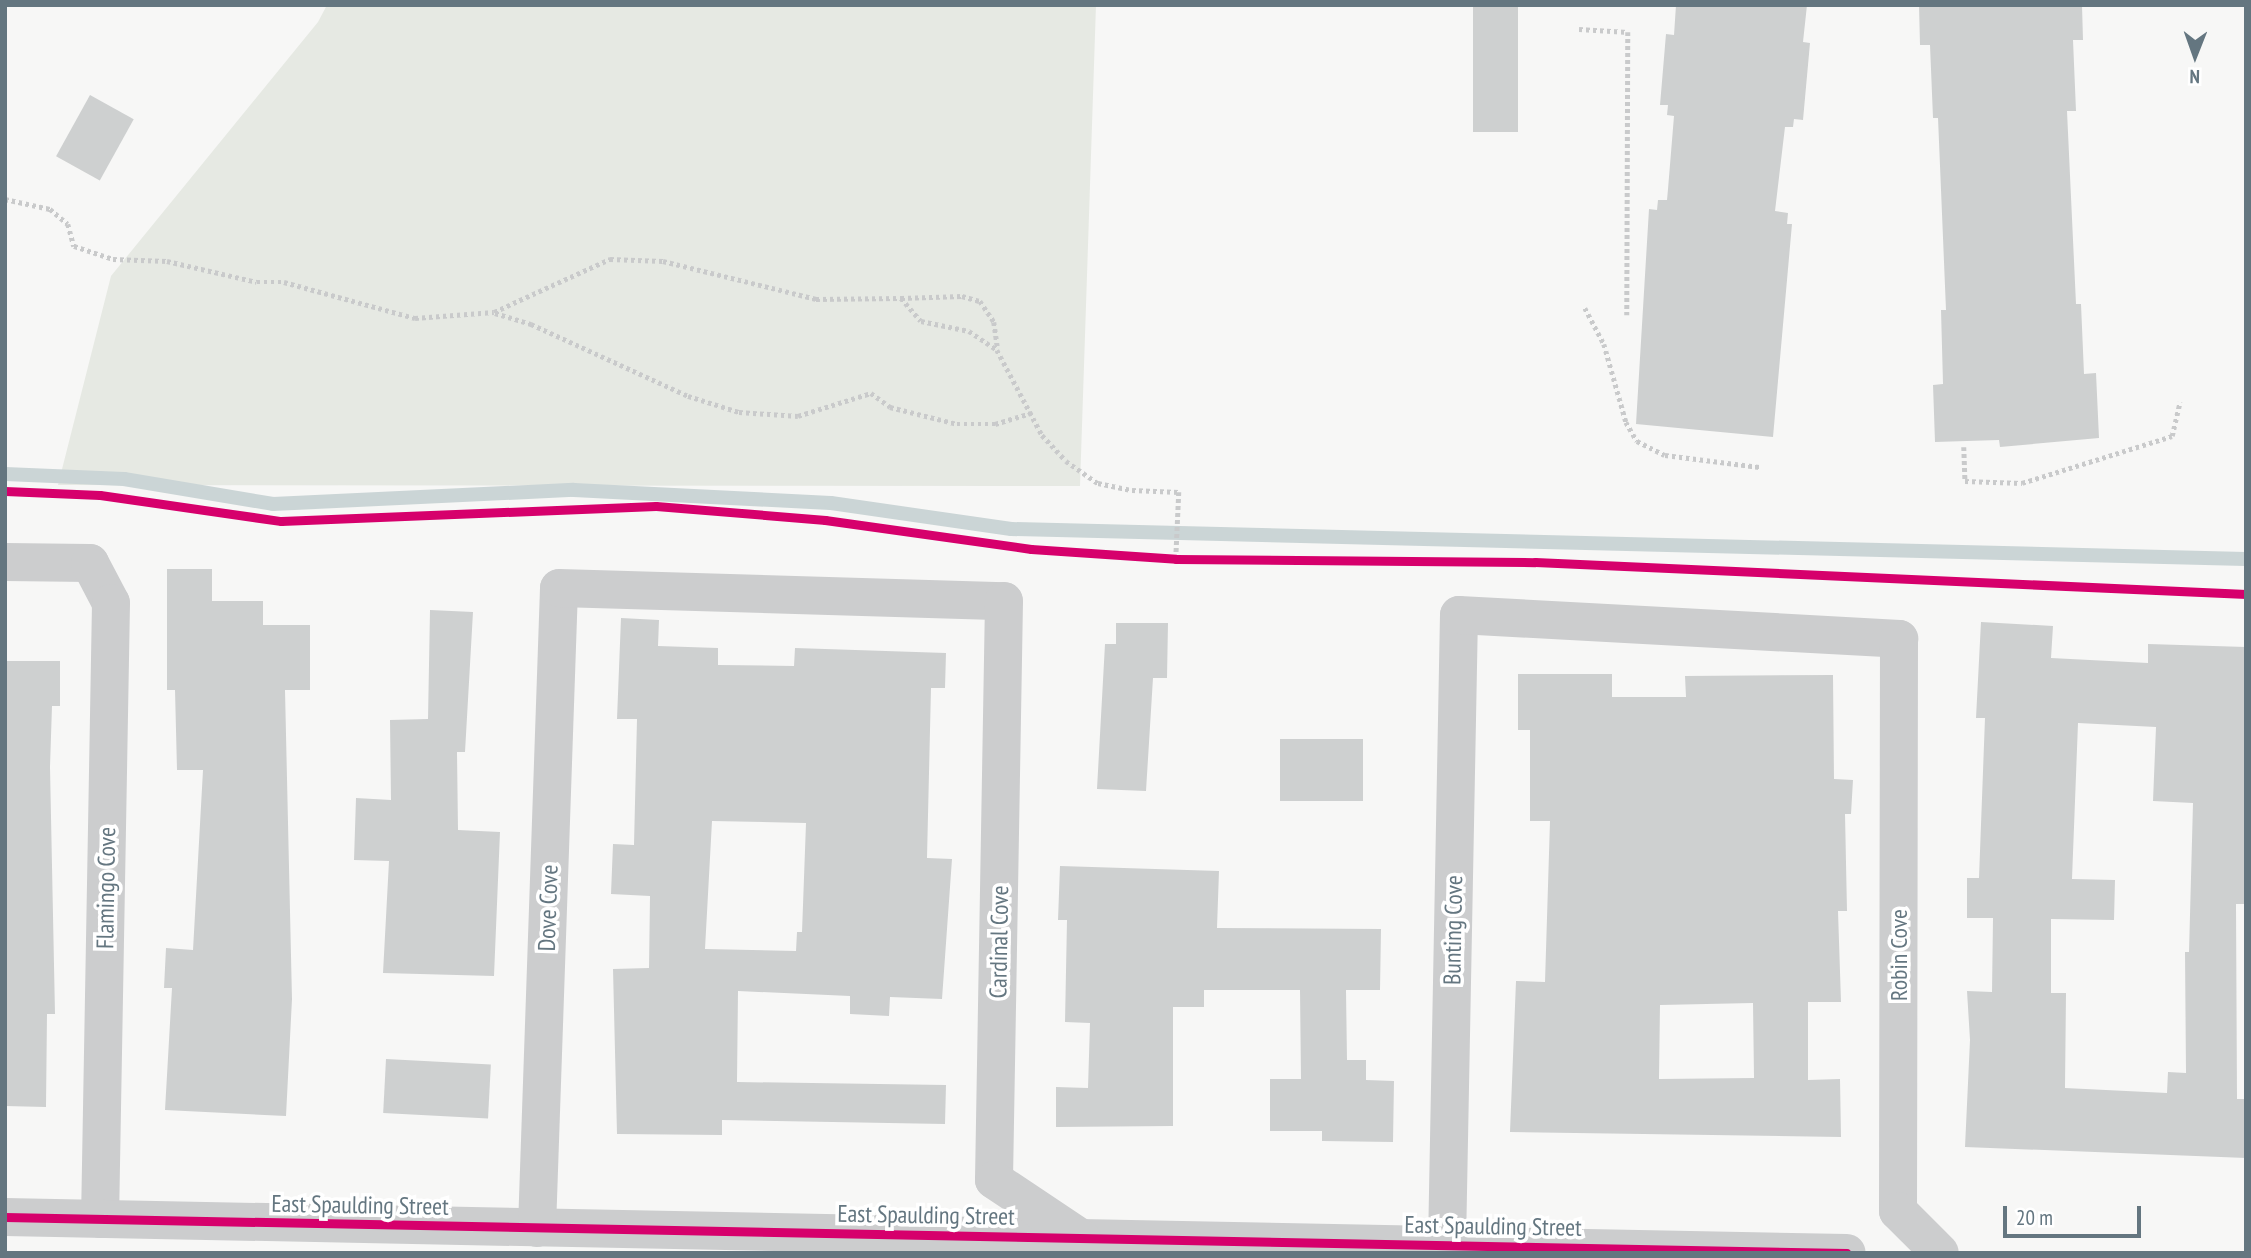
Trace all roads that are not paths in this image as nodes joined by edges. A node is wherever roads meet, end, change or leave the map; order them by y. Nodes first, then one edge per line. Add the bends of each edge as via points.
1 (5, 562) edge
2 (1004, 601) joint
3 (1899, 639) joint
4 (5, 1217) edge
5 (100, 1219) junction
6 (537, 1228) junction
7 (179, 1236) edge
8 (633, 1242) edge
9 (1080, 1244) edge
10 (1447, 1245) junction
11 (1531, 1249) edge
12 (1847, 1253) edge
13 (1940, 1253) edge

1 - 5 street, Flamingo Cove via 90,563 111,603
2 - 6 street, Dove Cove via 559,588
2 - 9 street, Cardinal Cove via 994,1180
3 - 10 street, Bunting Cove via 1459,615
3 - 13 street, Robin Cove via 1898,1211
4 - 5 street, East Spaulding Street
5 - 7 street, East Spaulding Street
6 - 7 street, East Spaulding Street
6 - 8 street, East Spaulding Street
8 - 9 street, East Spaulding Street
9 - 10 street, East Spaulding Street
10 - 11 street, East Spaulding Street
11 - 12 street, East Spaulding Street

